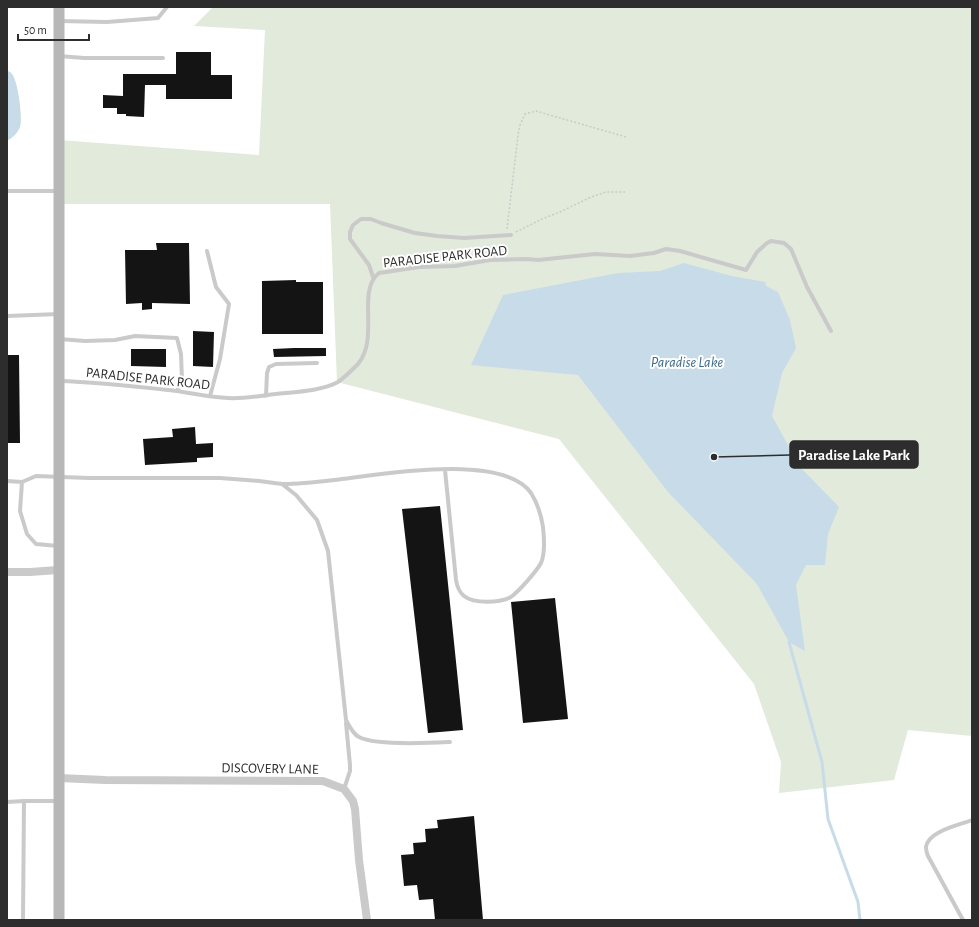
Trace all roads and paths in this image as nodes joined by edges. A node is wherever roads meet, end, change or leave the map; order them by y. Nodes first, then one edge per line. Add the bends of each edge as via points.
1 (59, 7) edge
2 (167, 7) edge
3 (59, 21) junction
4 (59, 56) junction
5 (163, 58) dead end
6 (626, 137) dead end
7 (7, 191) edge
8 (59, 191) junction
9 (625, 192) dead end
10 (508, 235) junction
11 (207, 251) dead end
12 (374, 277) junction
13 (59, 314) junction
14 (7, 316) edge
15 (831, 331) dead end
16 (59, 339) junction
17 (317, 363) dead end
18 (59, 381) junction
19 (177, 391) junction
20 (210, 396) junction
21 (266, 396) junction
22 (445, 470) junction
23 (59, 477) junction
24 (7, 481) edge
25 (22, 482) junction
26 (282, 484) junction
27 (58, 546) junction
28 (58, 570) junction
29 (7, 572) edge
30 (346, 720) junction
31 (450, 742) dead end
32 (59, 778) junction
33 (344, 789) junction
34 (59, 801) junction
35 (7, 802) edge
36 (24, 802) junction
37 (972, 820) edge
38 (23, 920) edge
39 (59, 920) edge
40 (367, 920) edge
41 (963, 920) edge

1 - 3 street
2 - 3 lane via 158,18 107,22
3 - 4 street
4 - 5 lane
4 - 8 street
6 - 10 path via 536,111 525,114 520,125
7 - 8 lane
8 - 13 street
9 - 10 path via 606,192 591,197
10 - 12 lane via 464,238 437,236 415,233 371,219 361,219 353,225 350,239
11 - 20 lane via 216,288 229,304 220,359
12 - 15 lane, PARADISE PARK ROAD via 379,273 490,260 538,260 595,254 630,256 654,254 666,249 686,252 746,270 766,243 784,242 791,249 807,287
12 - 21 lane, PARADISE PARK ROAD via 369,288 367,345 357,364 337,382 303,392
13 - 14 lane
13 - 16 street
16 - 18 street
16 - 19 lane via 115,340 135,336 177,338 181,354 182,380
17 - 21 lane via 276,364 269,367
18 - 19 lane, PARADISE PARK ROAD
18 - 23 street
19 - 20 lane, PARADISE PARK ROAD
20 - 21 lane, PARADISE PARK ROAD
22 - 22 lane via 488,471 517,481 530,491 539,506 544,540 541,562 519,591 509,598 497,601 476,600 464,596 458,589
22 - 26 lane via 412,470
23 - 25 lane via 36,476
23 - 26 lane via 220,478
23 - 27 street
24 - 25 lane
25 - 27 lane via 20,511 27,534 36,544
26 - 30 lane via 296,495 317,520 328,550
27 - 28 street
28 - 29 street
28 - 32 street
30 - 31 lane via 355,734 368,740
30 - 33 lane via 350,765
32 - 33 street, DISCOVERY LANE via 323,781
32 - 34 street
33 - 40 street via 355,809
34 - 36 lane
34 - 39 street
35 - 36 lane
36 - 38 lane
37 - 41 lane via 936,834 926,847 928,856

